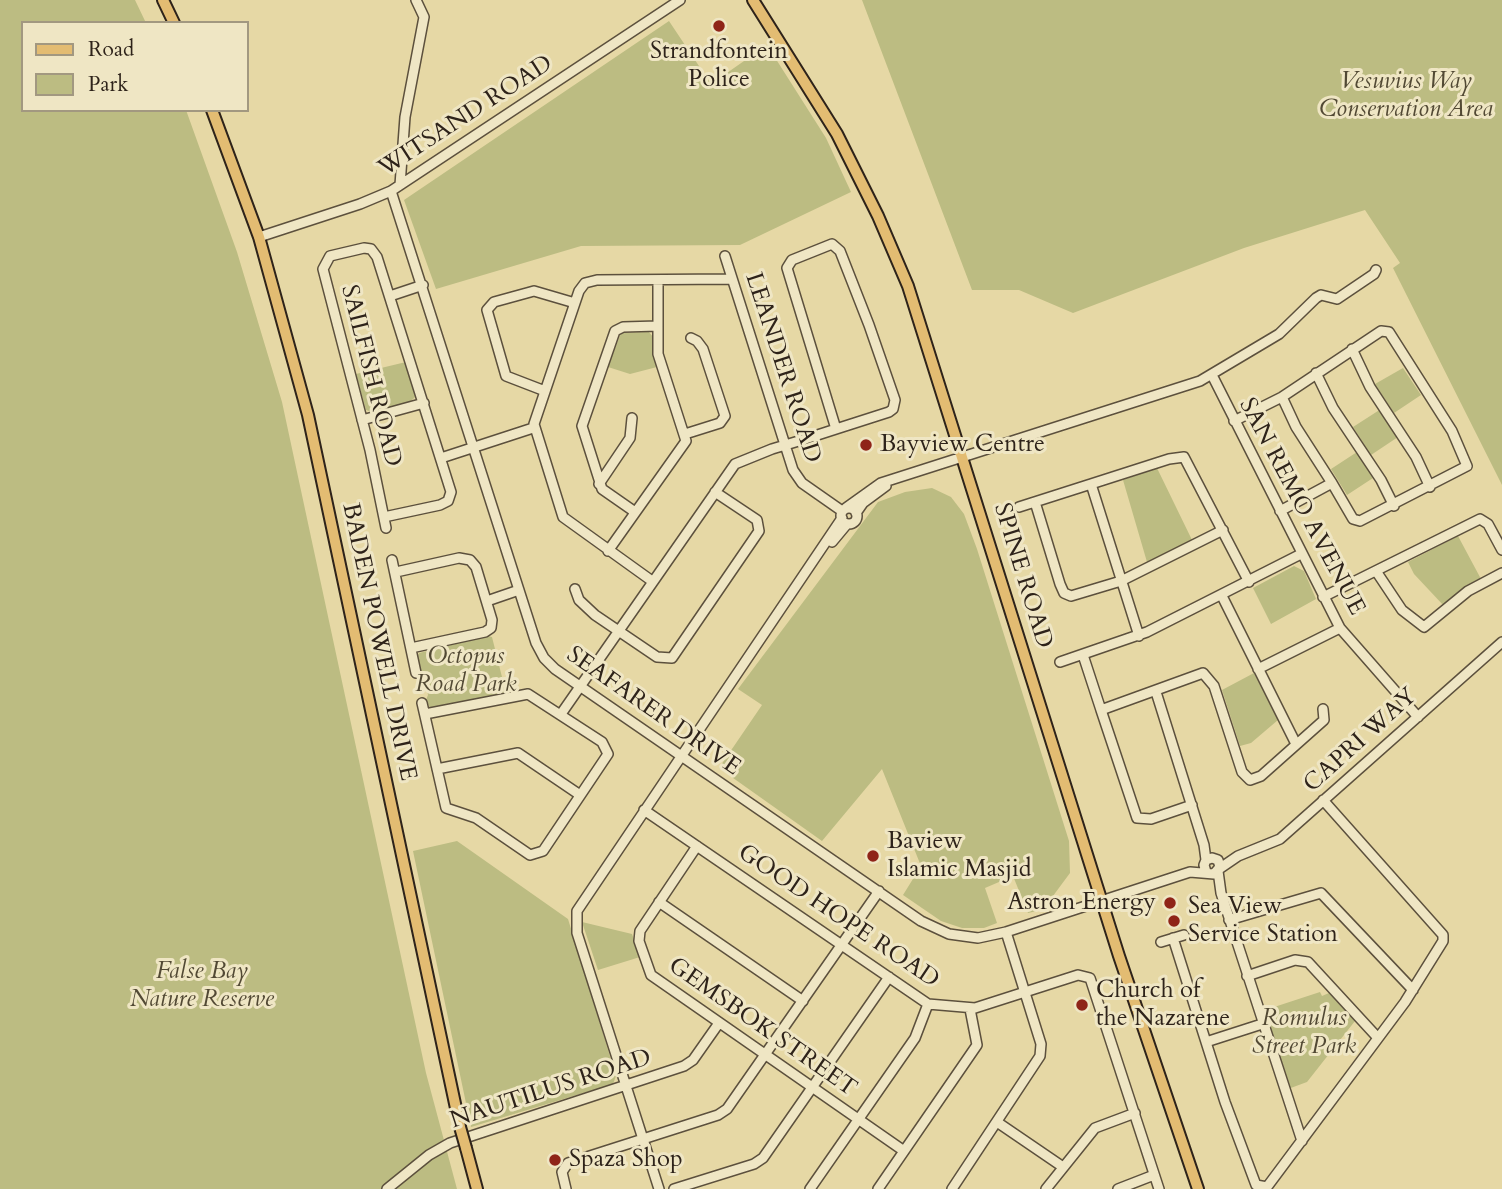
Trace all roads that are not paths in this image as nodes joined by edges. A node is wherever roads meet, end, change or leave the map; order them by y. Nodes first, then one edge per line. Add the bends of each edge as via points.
1 (163, 0) edge
2 (416, 0) edge
3 (680, 0) edge
4 (752, 0) edge
5 (173, 21) edge
6 (213, 112) edge
7 (400, 185) junction
8 (391, 191) junction
9 (259, 237) junction
10 (725, 256) dead end
11 (1376, 270) dead end
12 (732, 279) junction
13 (658, 280) junction
14 (423, 285) junction
15 (390, 296) junction
16 (575, 303) junction
17 (658, 326) junction
18 (691, 338) dead end
19 (1352, 349) junction
20 (1316, 373) junction
21 (1212, 375) junction
22 (545, 390) junction
23 (1282, 397) junction
24 (424, 403) junction
25 (632, 418) dead end
26 (362, 420) junction
27 (1234, 421) junction
28 (534, 428) junction
29 (836, 429) junction
30 (685, 434) junction
31 (785, 445) junction
32 (474, 447) junction
33 (441, 458) junction
34 (962, 459) junction
35 (896, 479) junction
36 (1332, 483) junction
37 (599, 484) junction
38 (1091, 484) junction
39 (1430, 487) junction
40 (715, 492) junction
41 (1035, 502) junction
42 (1394, 506) junction
43 (1019, 507) dead end
44 (1280, 511) junction
45 (635, 512) junction
46 (856, 513) junction
47 (844, 515) junction
48 (384, 517) junction
49 (386, 528) dead end
50 (1223, 530) junction
51 (1502, 550) edge
52 (608, 551) junction
53 (1301, 554) junction
54 (392, 560) dead end
55 (1376, 571) junction
56 (396, 572) junction
57 (1502, 573) edge
58 (652, 581) junction
59 (1121, 581) junction
60 (1249, 582) junction
61 (575, 589) dead end
62 (519, 590) junction
63 (1222, 596) junction
64 (1324, 597) junction
65 (487, 601) junction
66 (1340, 628) junction
67 (619, 630) junction
68 (1139, 636) junction
69 (1502, 642) edge
70 (411, 648) junction
71 (1083, 655) junction
72 (1060, 662) dead end
73 (1258, 669) junction
74 (416, 673) dead end
75 (580, 687) junction
76 (1156, 692) junction
77 (422, 702) dead end
78 (1323, 709) dead end
79 (1101, 710) junction
80 (425, 714) junction
81 (561, 714) junction
82 (1418, 717) junction
83 (1296, 744) junction
84 (682, 755) junction
85 (437, 769) junction
86 (580, 796) junction
87 (1324, 800) junction
88 (1192, 805) junction
89 (644, 810) junction
90 (697, 846) junction
91 (1211, 866) junction
92 (879, 891) junction
93 (1101, 900) junction
94 (659, 902) junction
95 (1229, 920) junction
96 (1006, 932) junction
97 (1184, 935) dead end
98 (1173, 938) junction
99 (1161, 942) dead end
100 (842, 944) junction
101 (1247, 976) junction
102 (889, 977) junction
103 (1413, 990) junction
104 (1024, 992) junction
105 (803, 1001) junction
106 (928, 1004) junction
107 (970, 1009) junction
108 (719, 1023) junction
109 (1262, 1024) junction
110 (1378, 1038) junction
111 (1206, 1042) junction
112 (766, 1055) junction
113 (626, 1086) junction
114 (813, 1087) junction
115 (1135, 1113) junction
116 (859, 1119) junction
117 (997, 1122) junction
118 (644, 1140) junction
119 (1302, 1141) junction
120 (904, 1151) junction
121 (1063, 1167) junction
122 (1154, 1175) junction
123 (387, 1189) edge
124 (477, 1189) edge
125 (566, 1189) edge
126 (659, 1189) edge
127 (674, 1189) edge
128 (810, 1189) edge
129 (878, 1189) edge
130 (952, 1189) edge
131 (1046, 1189) edge
132 (1118, 1189) edge
133 (1159, 1189) edge
134 (1198, 1189) edge

1 - 5 main road
2 - 7 street via 424,18 405,117
3 - 7 street, WITSAND ROAD
4 - 34 main road, SPINE ROAD via 824,111 878,216 918,315
6 - 9 main road, BADEN POWELL DRIVE
7 - 8 street, WITSAND ROAD
8 - 9 street, WITSAND ROAD
8 - 14 street, SEAFARER DRIVE
9 - 124 main road, BADEN POWELL DRIVE, bridge via 314,438
10 - 12 street, LEANDER ROAD
11 - 21 street via 1337,299 1316,298 1279,334
12 - 13 street
12 - 31 street, LEANDER ROAD
13 - 16 street via 592,280 582,287
13 - 17 street
14 - 15 street, SAILFISH ROAD
14 - 32 street, SEAFARER DRIVE
15 - 24 street, SAILFISH ROAD
15 - 26 street, SAILFISH ROAD via 371,249 330,256 324,263
16 - 22 street
16 - 22 street via 534,290 494,302 487,310 506,376
17 - 30 street via 658,354
17 - 37 street via 615,331 582,426
18 - 30 street via 703,349 725,416 719,423
19 - 20 street
19 - 39 street
19 - 39 street via 1381,331 1389,332 1456,438 1466,468
20 - 23 street
20 - 42 street
21 - 27 street, SAN REMO AVENUE
21 - 34 street via 1168,394
22 - 28 street
23 - 27 street
23 - 36 street
24 - 26 street
24 - 33 street, SAILFISH ROAD
25 - 37 street via 630,438
26 - 48 street, SAILFISH ROAD
27 - 44 street, SAN REMO AVENUE
28 - 32 street, SAILFISH ROAD
28 - 52 street via 563,517
29 - 29 street via 787,268 792,260 832,244 840,251 895,400 889,412
29 - 31 street
30 - 45 street via 684,444
31 - 40 street via 735,464
31 - 47 street, LEANDER ROAD via 797,477
32 - 33 street, SAILFISH ROAD
32 - 62 street, SEAFARER DRIVE
33 - 48 street, SAILFISH ROAD via 451,487 448,501
34 - 35 street
34 - 93 main road, SPINE ROAD
35 - 46 street
35 - 47 street via 869,489
36 - 42 street via 1356,521
36 - 44 street
37 - 45 street
38 - 41 street
38 - 50 street via 1184,457
38 - 59 street
39 - 42 street
40 - 58 street
40 - 67 street via 757,520 759,531 674,656 657,657
41 - 43 street
41 - 59 street via 1064,593 1078,596
44 - 53 street, SAN REMO AVENUE
45 - 52 street
46 - 47 street, LEANDER ROAD
46 - 47 street via 856,520
47 - 84 street
48 - 49 street, SAILFISH ROAD
50 - 59 street
50 - 60 street
51 - 55 street via 1488,524 1480,519
52 - 58 street
53 - 60 street
53 - 64 street, SAN REMO AVENUE
54 - 56 street
55 - 57 street via 1402,610 1424,627 1468,591
55 - 64 street
56 - 65 street via 464,558 476,567
56 - 70 street
58 - 67 street
59 - 68 street
60 - 63 street
61 - 67 street via 586,608
62 - 65 street
62 - 75 street, SEAFARER DRIVE via 544,658
63 - 68 street
63 - 73 street
64 - 66 street, SAN REMO AVENUE
65 - 70 street via 492,620 488,631
66 - 73 street
66 - 82 street, SAN REMO AVENUE
67 - 75 street
68 - 71 street
69 - 82 street, CAPRI WAY
70 - 74 street
71 - 72 street
71 - 79 street
73 - 83 street
75 - 81 street
75 - 84 street, SEAFARER DRIVE
76 - 79 street
76 - 83 street via 1194,674 1207,674 1248,779 1256,779
76 - 88 street
77 - 80 street
78 - 83 street via 1324,720
79 - 88 street via 1137,818 1151,819
80 - 81 street via 528,694
80 - 85 street
81 - 86 street via 608,751
82 - 87 street, CAPRI WAY
84 - 89 street
84 - 92 street, SEAFARER DRIVE
85 - 86 street via 518,753
85 - 86 street via 448,810 476,818 530,855 543,851
87 - 91 street, CAPRI WAY via 1280,839
87 - 103 street via 1443,935
88 - 91 street
89 - 90 street, GOOD HOPE ROAD
89 - 113 street via 580,902 576,917 577,933
90 - 94 street, GEMSBOK STREET
90 - 100 street, GOOD HOPE ROAD
91 - 93 street, CAPRI WAY
91 - 95 street
92 - 96 street, SEAFARER DRIVE via 926,924 949,934 978,938
92 - 100 street
93 - 96 street, SEAFARER DRIVE
93 - 134 main road, SPINE ROAD
94 - 105 street
94 - 108 street, GEMSBOK STREET via 639,935 648,970
95 - 101 street
95 - 103 street via 1321,893
96 - 104 street
97 - 98 street
98 - 99 street
98 - 111 street
100 - 102 street, GOOD HOPE ROAD
100 - 105 street
101 - 109 street
101 - 110 street via 1296,960 1308,962
102 - 106 street, GOOD HOPE ROAD
102 - 114 street
103 - 110 street
104 - 107 street, GOOD HOPE ROAD
104 - 115 street, GOOD HOPE ROAD via 1078,975 1090,978
104 - 117 street via 1041,1044 1040,1056
105 - 112 street
106 - 107 street, GOOD HOPE ROAD
106 - 116 street via 915,1038
107 - 120 street via 976,1045
108 - 112 street, GEMSBOK STREET
108 - 113 street, NAUTILUS ROAD via 689,1063
109 - 111 street
109 - 119 street
110 - 119 street
111 - 119 street via 1256,1185 1269,1185
112 - 114 street, GEMSBOK STREET
112 - 118 street via 723,1113
113 - 118 street
113 - 123 street, NAUTILUS ROAD via 450,1143
114 - 116 street, GEMSBOK STREET
114 - 127 street via 760,1161
115 - 121 street via 1095,1128
115 - 122 street
116 - 120 street, GEMSBOK STREET
116 - 128 street
117 - 121 street
117 - 130 street
118 - 125 street via 568,1163 562,1172
118 - 126 street
120 - 129 street
121 - 131 street
122 - 132 street
122 - 133 street

